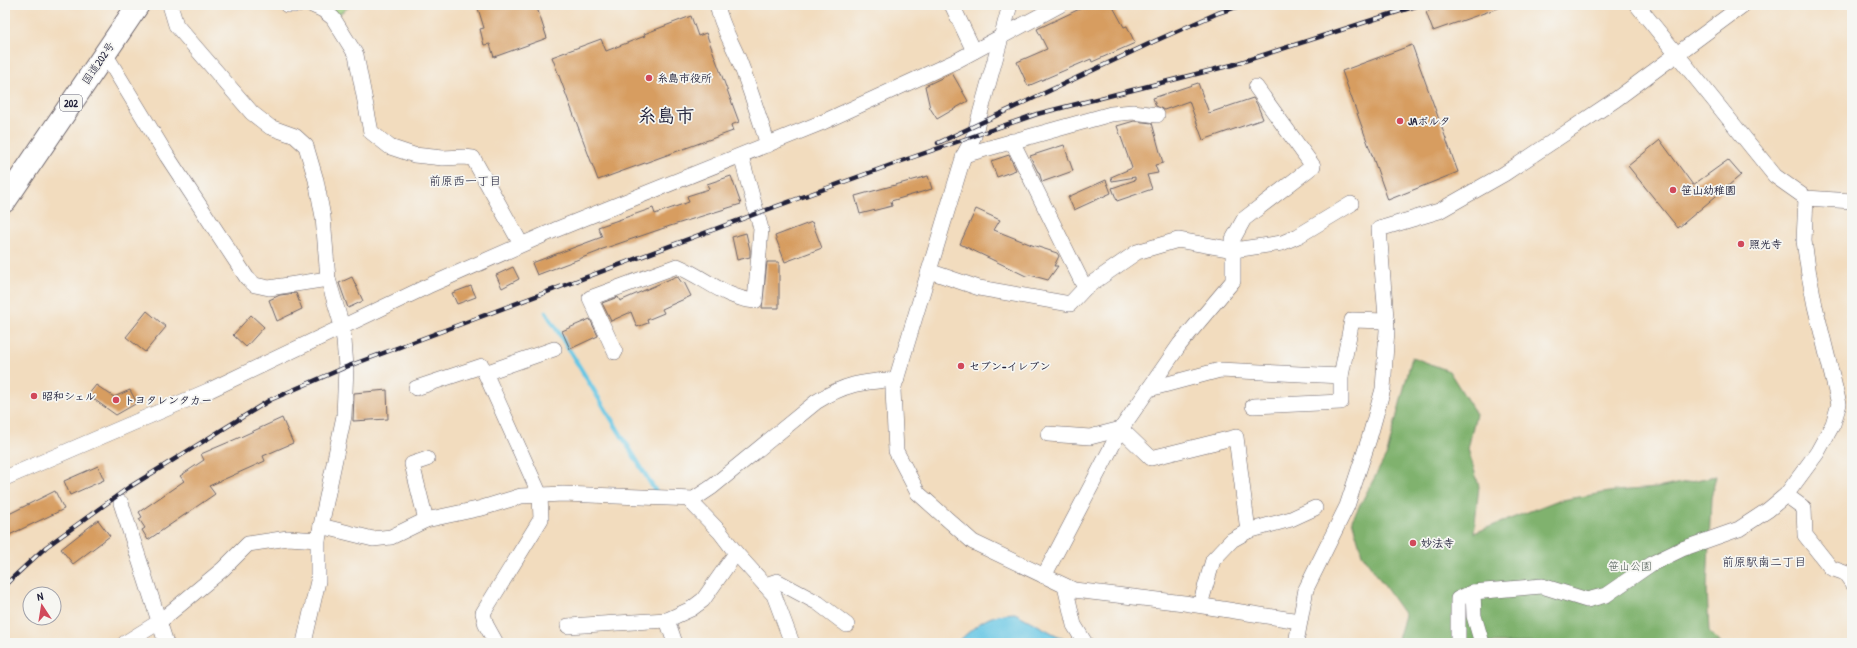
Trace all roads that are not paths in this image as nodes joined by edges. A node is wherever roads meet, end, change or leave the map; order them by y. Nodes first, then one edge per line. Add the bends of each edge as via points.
1 (138, 5) edge
2 (170, 5) edge
3 (287, 5) edge
4 (298, 5) edge
5 (312, 5) edge
6 (718, 5) edge
7 (952, 5) edge
8 (1010, 5) edge
9 (1060, 5) edge
10 (1637, 5) edge
11 (1744, 5) edge
12 (1000, 37) junction
13 (974, 51) junction
14 (1677, 53) junction
15 (105, 54) junction
16 (1256, 87) dead end
17 (1157, 114) dead end
18 (1012, 141) junction
19 (768, 145) junction
20 (741, 156) junction
21 (964, 156) junction
22 (1806, 198) junction
23 (5, 200) edge
24 (1852, 201) edge
25 (1351, 204) dead end
26 (521, 244) junction
27 (1234, 250) junction
28 (929, 271) junction
29 (328, 279) junction
30 (1085, 288) junction
31 (1386, 321) junction
32 (342, 326) junction
33 (554, 349) dead end
34 (615, 352) dead end
35 (485, 373) junction
36 (1341, 376) junction
37 (897, 379) junction
38 (416, 388) dead end
39 (1149, 389) junction
40 (1252, 406) dead end
41 (1121, 429) junction
42 (1048, 434) dead end
43 (427, 459) dead end
44 (5, 478) edge
45 (540, 495) junction
46 (1786, 495) junction
47 (689, 500) junction
48 (121, 503) dead end
49 (1316, 508) dead end
50 (426, 520) junction
51 (1248, 531) junction
52 (319, 533) junction
53 (736, 553) junction
54 (1044, 576) junction
55 (1852, 583) edge
56 (765, 584) junction
57 (1065, 586) junction
58 (1473, 592) junction
59 (1200, 605) junction
60 (667, 620) junction
61 (1299, 621) junction
62 (159, 622) junction
63 (847, 625) dead end
64 (568, 626) dead end
65 (125, 643) edge
66 (166, 643) edge
67 (304, 643) edge
68 (496, 643) edge
69 (675, 643) edge
70 (792, 643) edge
71 (1085, 643) edge
72 (1296, 643) edge
73 (1458, 643) edge
74 (1482, 643) edge

1 - 15 highway, 国道202号 / 202
2 - 29 street via 176,25 252,113 270,127 295,136 306,146 323,217
3 - 4 street
5 - 26 street via 324,10 333,18 356,55 371,132 390,147 414,155 473,158
6 - 19 street via 722,25 754,97
7 - 13 street
8 - 12 street
9 - 12 street
10 - 14 street
11 - 14 street
12 - 13 street
12 - 21 street via 974,136
13 - 19 street via 830,119
14 - 22 street via 1775,176
14 - 31 street via 1614,100 1504,174 1439,211 1379,229
15 - 23 highway, 国道202号 / 202
15 - 29 street via 167,156 247,278 255,285 269,288
16 - 27 street via 1313,166 1244,219 1233,238
17 - 18 street via 1111,114
18 - 21 street
18 - 30 street
19 - 20 street
20 - 26 street
20 - 34 street via 761,229 755,301 743,300 717,289 677,266 590,298
21 - 28 street
22 - 24 street
22 - 46 street via 1804,241 1809,275 1839,404 1833,424 1817,453
25 - 27 street via 1282,243
26 - 32 street
27 - 30 street via 1178,240 1137,252
27 - 39 street via 1234,281 1180,344
28 - 30 street via 979,288 1070,304
28 - 37 street
29 - 32 street
31 - 36 street via 1352,320
31 - 61 street via 1383,389 1369,439 1347,506 1306,589
32 - 44 street via 210,390
32 - 52 street via 346,367 344,416
33 - 35 street
35 - 38 street via 482,366
35 - 45 street
36 - 39 street via 1220,370
36 - 40 street via 1341,402
37 - 47 street via 850,385 834,390 712,487
37 - 54 street via 893,390 896,451 918,493 973,542
39 - 41 street
41 - 42 street via 1090,437
41 - 51 street via 1151,458 1236,437
41 - 54 street
43 - 50 street via 412,464
45 - 47 street
45 - 50 street via 521,496 482,508
45 - 68 street via 542,519 483,613 486,625
46 - 55 street via 1804,508 1805,535 1831,568 1845,573
46 - 58 street via 1768,510 1738,528 1682,549 1651,564 1606,595 1587,600 1542,586
47 - 53 street
48 - 62 street
49 - 51 street via 1292,519
50 - 52 street via 391,538 373,539
51 - 59 street via 1232,540 1213,560
52 - 62 street via 248,544 223,569
52 - 67 street via 318,581
53 - 56 street
53 - 60 street via 703,600 691,610
54 - 57 street
56 - 63 street via 777,581 818,603
56 - 70 street via 774,595
57 - 59 street via 1074,590
57 - 71 street via 1074,625
58 - 73 street via 1458,599
58 - 74 street via 1474,616
59 - 61 street
60 - 64 street
60 - 69 street
61 - 72 street
62 - 65 street
62 - 66 street

